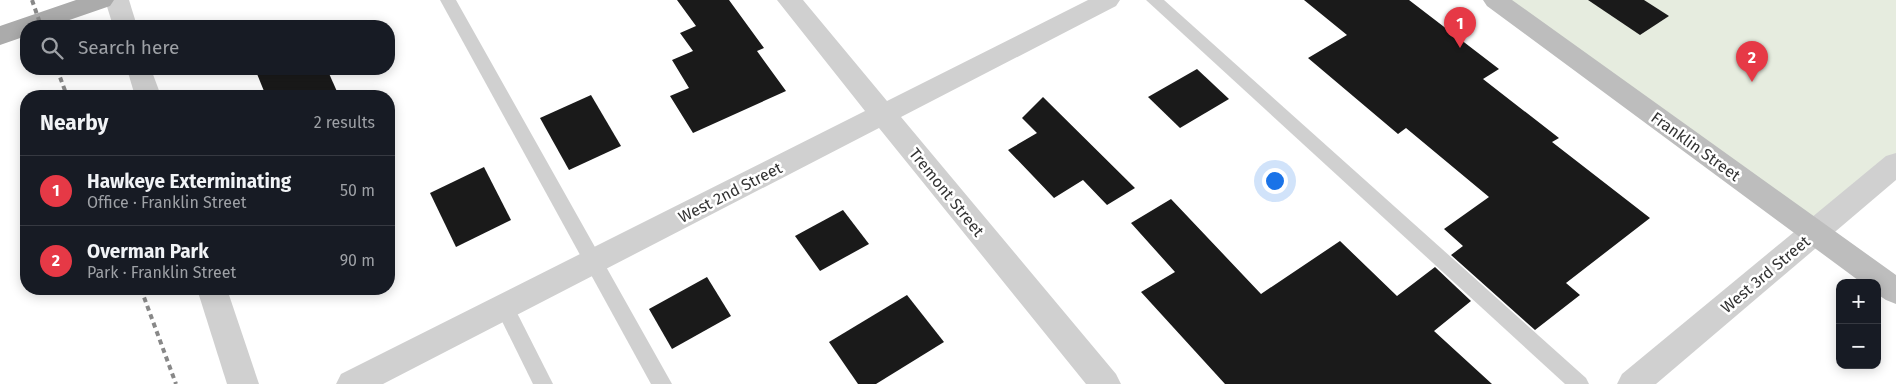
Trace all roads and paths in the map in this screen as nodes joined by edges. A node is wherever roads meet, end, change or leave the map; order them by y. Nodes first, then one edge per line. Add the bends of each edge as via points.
1 (102, 0) edge
2 (116, 0) edge
3 (448, 0) edge
4 (789, 0) edge
5 (1108, 0) edge
6 (1154, 0) edge
7 (1495, 0) edge
8 (44, 20) edge
9 (123, 20) edge
10 (20, 28) edge
11 (0, 36) edge
12 (141, 75) edge
13 (146, 90) edge
14 (883, 114) junction
15 (1896, 164) edge
16 (1815, 232) junction
17 (594, 262) junction
18 (1896, 291) edge
19 (214, 295) edge
20 (504, 307) junction
21 (244, 384) edge
22 (352, 384) edge
23 (543, 384) edge
24 (662, 384) edge
25 (1105, 384) edge
26 (1579, 384) edge
27 (1633, 384) edge

1 - 8 main road
2 - 9 street
3 - 17 lane
4 - 14 street, Tremont Street
5 - 14 street, West 2nd Street
6 - 26 lane
7 - 16 street, Franklin Street
10 - 11 main road
12 - 13 street
14 - 17 street, West 2nd Street
14 - 25 street, Tremont Street
15 - 16 street, West 3rd Street
16 - 18 street, Franklin Street
16 - 27 street, West 3rd Street
17 - 20 street, West 2nd Street
17 - 24 lane
19 - 21 street
20 - 22 street, West 2nd Street
20 - 23 lane

